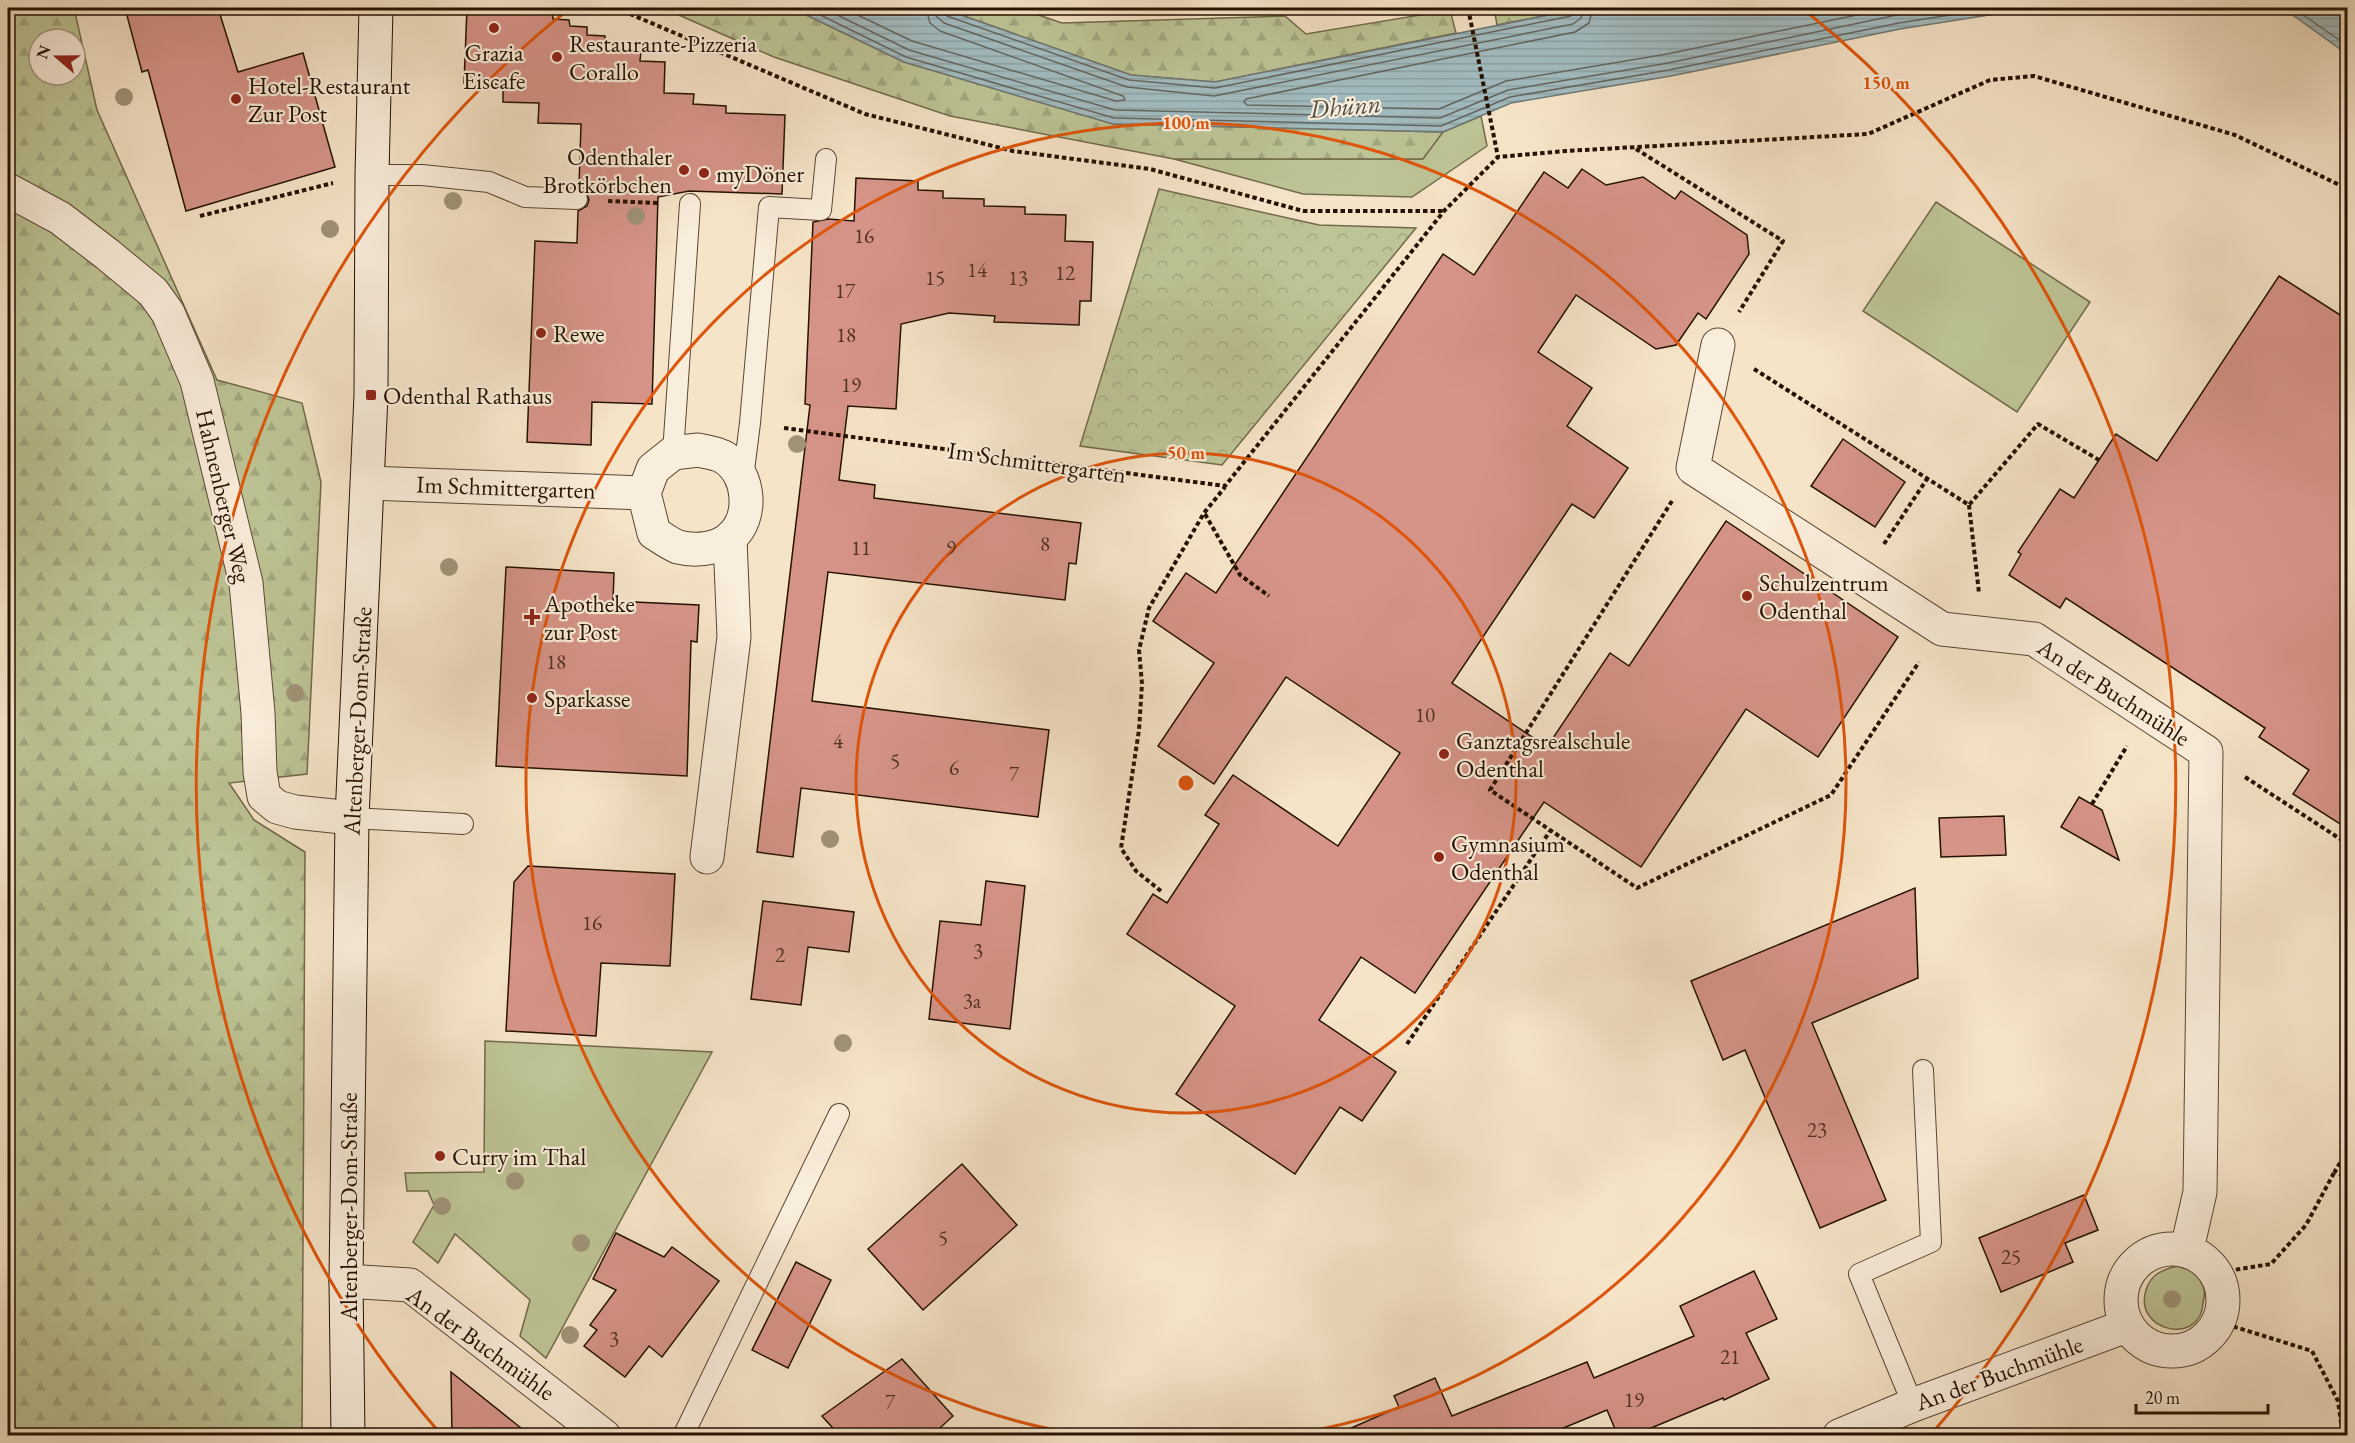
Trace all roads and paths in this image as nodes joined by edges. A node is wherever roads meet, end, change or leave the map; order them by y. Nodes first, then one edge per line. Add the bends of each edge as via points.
1 (376, 8) edge
2 (616, 8) edge
3 (1468, 8) edge
4 (1635, 148) junction
5 (1498, 157) junction
6 (826, 159) dead end
7 (372, 176) junction
8 (2348, 189) edge
9 (8, 190) edge
10 (305, 190) dead end
11 (577, 199) dead end
12 (690, 204) dead end
13 (1444, 211) junction
14 (200, 216) dead end
15 (1718, 345) junction
16 (750, 423) junction
17 (673, 453) junction
18 (2099, 460) dead end
19 (1693, 468) junction
20 (743, 478) junction
21 (1926, 480) junction
22 (368, 483) junction
23 (1225, 486) junction
24 (644, 493) junction
25 (1969, 505) junction
26 (1204, 513) junction
27 (730, 539) junction
28 (1862, 576) junction
29 (1269, 596) dead end
30 (1942, 628) junction
31 (1984, 633) junction
32 (2132, 736) dead end
33 (2206, 752) junction
34 (2092, 804) dead end
35 (352, 818) junction
36 (463, 824) dead end
37 (1550, 831) junction
38 (2348, 844) edge
39 (707, 857) dead end
40 (1161, 891) dead end
41 (1407, 1044) dead end
42 (1923, 1070) dead end
43 (839, 1114) dead end
44 (2348, 1150) edge
45 (2334, 1171) junction
46 (2348, 1179) edge
47 (2187, 1249) junction
48 (2216, 1272) junction
49 (346, 1281) junction
50 (2219, 1322) junction
51 (2126, 1326) junction
52 (1913, 1405) junction
53 (348, 1436) edge
54 (604, 1436) edge
55 (683, 1436) edge
56 (1839, 1436) edge
57 (2343, 1436) edge

1 - 7 street, Altenberger-Dom-Straße
2 - 13 path via 865,114 1013,151 1150,169 1303,211
3 - 5 path
4 - 5 path
4 - 8 path via 1868,134 1990,80 2034,76 2235,135
4 - 15 path via 1783,241
5 - 13 path
6 - 16 lane via 821,210 769,207
7 - 11 lane via 489,182 525,197
7 - 22 street, Altenberger-Dom-Straße
9 - 35 street, Hahnenberger Weg via 60,218 107,254 153,292 168,313 197,381 246,583 264,796 278,807 295,812
10 - 14 path
12 - 17 lane
13 - 23 path
15 - 19 street
15 - 21 path
16 - 20 lane
16 - 23 path, Im Schmittergarten
17 - 20 street via 698,450 724,458
17 - 24 street via 653,469
18 - 25 path via 2038,424
19 - 28 street, An der Buchmühle
19 - 37 path via 1490,790
20 - 27 street via 746,500 742,523
21 - 25 path
21 - 28 path
22 - 24 street, Im Schmittergarten
22 - 35 street, Altenberger-Dom-Straße
23 - 26 path
24 - 27 street via 654,533 676,546 703,550
25 - 31 path
26 - 29 path via 1240,575
26 - 40 path via 1149,608 1139,650 1139,730 1121,848 1136,872
27 - 39 street via 734,637
28 - 30 street, An der Buchmühle
30 - 31 street, An der Buchmühle
30 - 37 path via 1831,795 1637,888
31 - 33 street, An der Buchmühle via 2034,639
32 - 34 path
33 - 38 path
33 - 47 street, An der Buchmühle via 2200,1192
35 - 36 lane
35 - 49 street, Altenberger-Dom-Straße
37 - 41 path
42 - 52 lane via 1931,1242 1859,1274
43 - 55 lane
44 - 45 path
45 - 46 path
45 - 48 path via 2306,1226 2271,1264
47 - 48 street
47 - 51 street via 2162,1248 2140,1258 2124,1278 2120,1302
48 - 50 street via 2225,1297
49 - 53 street, Altenberger-Dom-Straße
49 - 54 street, An der Buchmühle via 410,1286
50 - 51 street via 2201,1344 2174,1352 2146,1346
50 - 57 path via 2312,1351 2338,1401
51 - 52 street, An der Buchmühle
52 - 56 street, An der Buchmühle

